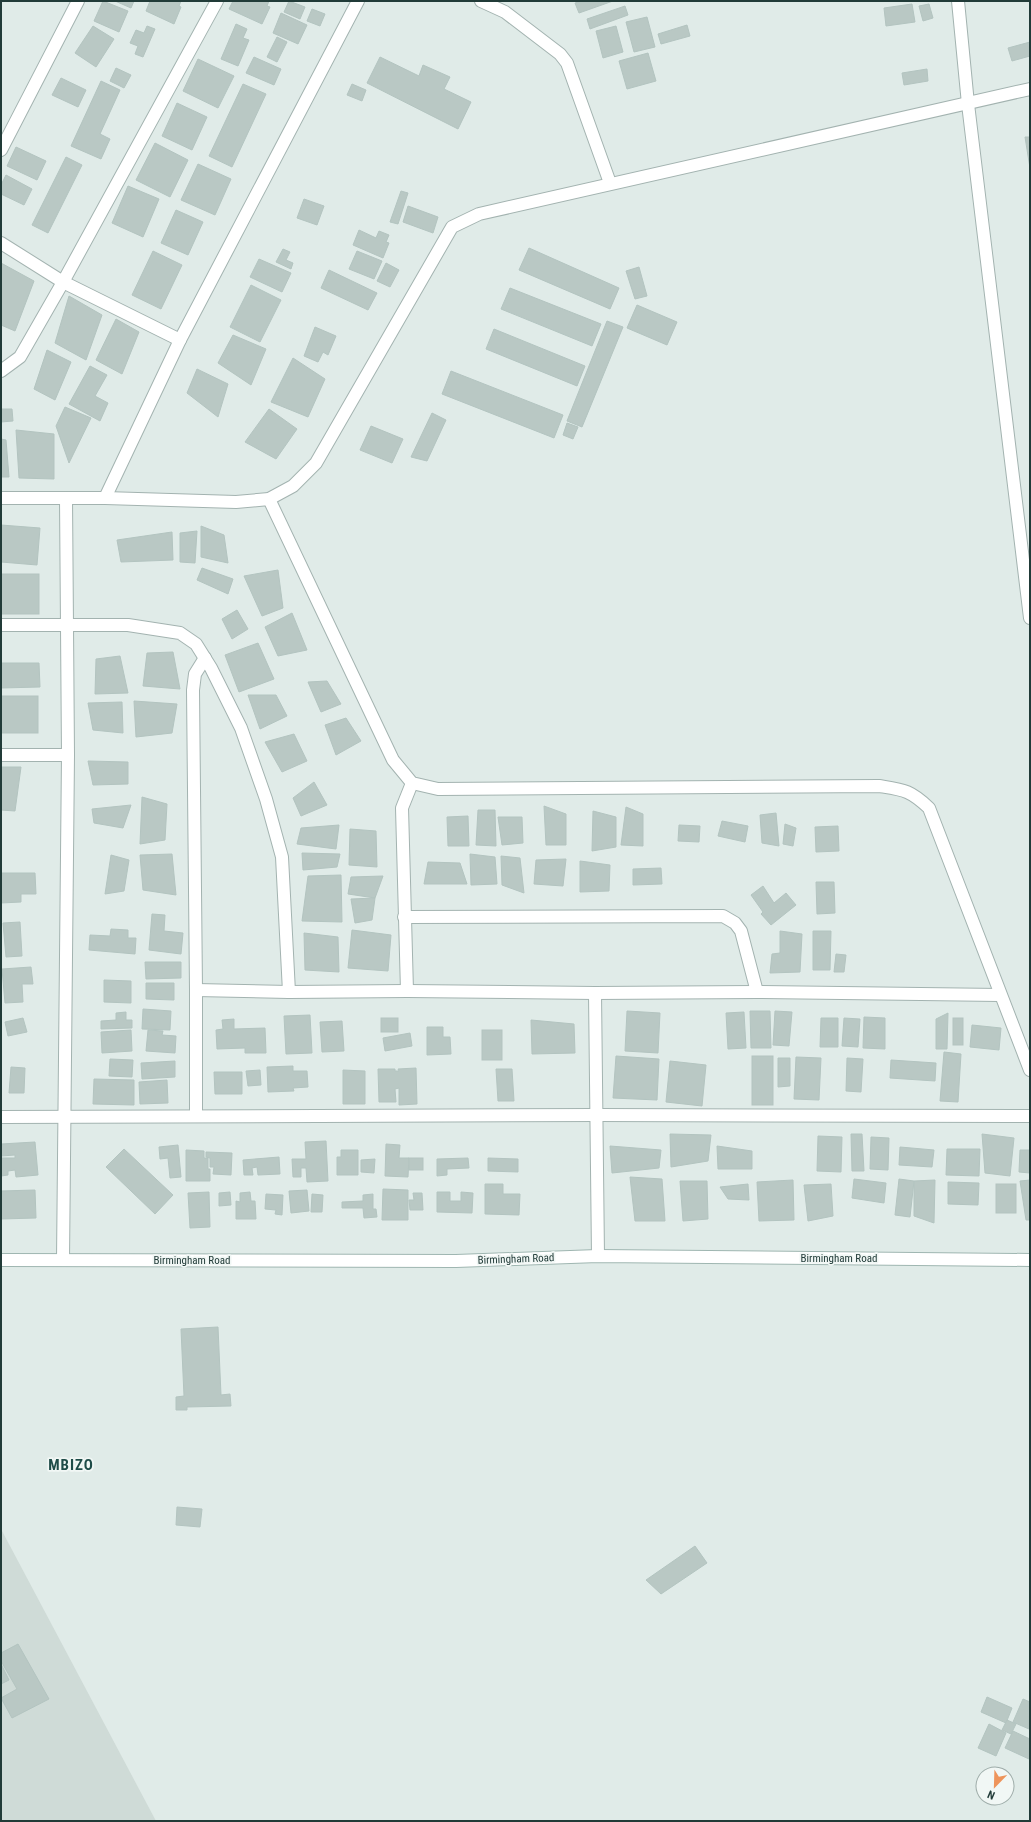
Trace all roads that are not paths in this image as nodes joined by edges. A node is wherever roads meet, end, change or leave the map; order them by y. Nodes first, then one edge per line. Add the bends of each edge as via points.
1 (78, 1) edge
2 (217, 1) edge
3 (358, 1) edge
4 (481, 1) edge
5 (511, 1) edge
6 (958, 1) edge
7 (505, 12) junction
8 (1030, 89) edge
9 (968, 104) junction
10 (1, 150) edge
11 (610, 183) junction
12 (1, 243) edge
13 (63, 282) junction
14 (180, 340) junction
15 (1, 371) edge
16 (1, 498) edge
17 (66, 498) junction
18 (105, 498) junction
19 (269, 499) junction
20 (1030, 618) edge
21 (1, 625) edge
22 (67, 625) junction
23 (205, 658) junction
24 (1, 755) edge
25 (68, 755) junction
26 (412, 783) junction
27 (404, 918) junction
28 (196, 990) junction
29 (407, 991) junction
30 (289, 992) junction
31 (757, 992) junction
32 (595, 993) junction
33 (1000, 995) junction
34 (1030, 1070) edge
35 (196, 1115) junction
36 (597, 1115) junction
37 (1030, 1116) edge
38 (66, 1117) junction
39 (1, 1118) edge
40 (598, 1256) junction
41 (1, 1260) edge
42 (63, 1260) junction
43 (1030, 1260) edge

1 - 10 street
2 - 13 street
3 - 14 street
4 - 7 street
5 - 7 street
6 - 9 street
7 - 11 street via 560,54 567,63
8 - 9 street
9 - 11 street
9 - 20 street
11 - 19 street via 479,214 452,227 316,463 293,486
12 - 13 street
13 - 14 street
13 - 15 street via 20,357
14 - 18 street
16 - 17 street
17 - 18 street
17 - 22 street
18 - 19 street via 236,502
19 - 26 street via 393,760
21 - 22 street
22 - 23 street via 128,625 180,633 196,644
22 - 25 street
23 - 28 street via 195,674 193,690
23 - 30 street via 241,728 266,799 282,857
24 - 25 street
25 - 38 street
26 - 27 street via 402,808
26 - 33 street via 438,789 879,786 905,790 929,808
27 - 29 street
27 - 31 street via 723,916 742,931
28 - 30 street
28 - 35 street
29 - 30 street
29 - 32 street
31 - 32 street
31 - 33 street
32 - 36 street
33 - 34 street
35 - 36 street
35 - 38 street
36 - 37 street
36 - 40 street
38 - 39 street
38 - 42 street
40 - 42 street, Birmingham Road via 456,1260
40 - 43 street, Birmingham Road
41 - 42 street, Birmingham Road

